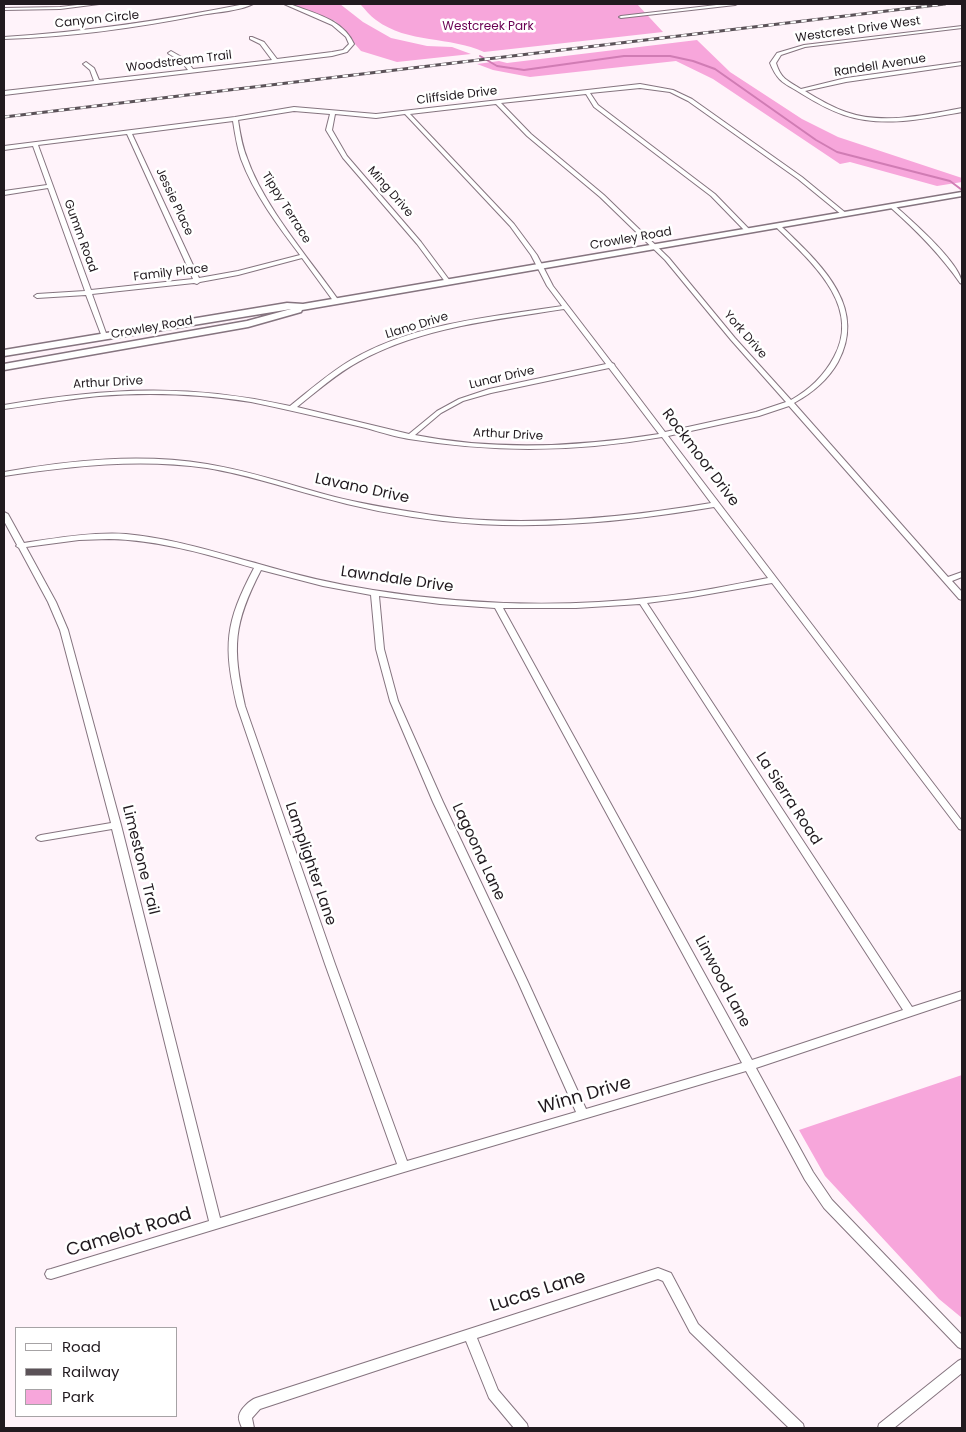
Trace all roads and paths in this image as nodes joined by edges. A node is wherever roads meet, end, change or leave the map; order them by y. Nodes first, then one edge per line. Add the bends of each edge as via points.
1 (97, 4) edge
2 (251, 4) edge
3 (286, 4) edge
4 (676, 4) edge
5 (735, 4) edge
6 (4, 9) edge
7 (682, 10) junction
8 (621, 17) dead end
9 (962, 27) edge
10 (4, 38) edge
11 (252, 38) dead end
12 (170, 53) dead end
13 (276, 61) junction
14 (962, 63) edge
15 (86, 64) dead end
16 (192, 71) junction
17 (97, 82) junction
18 (802, 90) junction
19 (4, 91) edge
20 (587, 92) junction
21 (498, 103) junction
22 (962, 110) edge
23 (333, 112) junction
24 (407, 114) junction
25 (235, 119) junction
26 (129, 133) junction
27 (35, 144) junction
28 (4, 148) edge
29 (50, 186) junction
30 (4, 193) edge
31 (962, 194) edge
32 (892, 206) junction
33 (844, 214) junction
34 (778, 226) junction
35 (748, 231) junction
36 (653, 248) junction
37 (304, 256) junction
38 (539, 267) junction
39 (198, 282) junction
40 (448, 282) junction
41 (962, 282) edge
42 (89, 293) junction
43 (37, 296) dead end
44 (336, 301) junction
45 (566, 306) junction
46 (303, 307) junction
47 (104, 336) junction
48 (4, 353) edge
49 (612, 365) junction
50 (4, 367) edge
51 (790, 403) junction
52 (4, 407) edge
53 (292, 408) junction
54 (665, 435) junction
55 (410, 437) junction
56 (4, 474) edge
57 (717, 504) junction
58 (4, 514) edge
59 (20, 546) junction
60 (258, 567) junction
61 (962, 574) edge
62 (774, 580) junction
63 (947, 580) junction
64 (374, 594) junction
65 (962, 597) edge
66 (642, 601) junction
67 (497, 605) junction
68 (116, 825) junction
69 (962, 827) edge
70 (41, 838) dead end
71 (962, 995) edge
72 (910, 1013) junction
73 (748, 1066) junction
74 (582, 1115) junction
75 (404, 1167) junction
76 (216, 1225) junction
77 (51, 1274) dead end
78 (469, 1334) junction
79 (962, 1343) edge
80 (962, 1365) edge
81 (248, 1428) edge
82 (522, 1428) edge
83 (798, 1428) edge
84 (884, 1428) edge

1 - 6 street
2 - 10 street, Canyon Circle via 111,30
3 - 13 street, Woodstream Trail via 336,25 352,44 332,54
4 - 7 street
5 - 7 street
7 - 8 street
9 - 18 street, Westcrest Drive West via 789,50 774,60 775,70 782,80
11 - 13 street via 262,44
12 - 16 street via 183,60
13 - 16 street, Woodstream Trail
14 - 18 street, Randell Avenue via 846,80
15 - 17 street via 92,69
16 - 17 street, Woodstream Trail
17 - 19 street, Woodstream Trail
18 - 22 street via 837,111 868,120 896,120
20 - 21 street, Cliffside Drive
20 - 33 street, Cliffside Drive via 640,86 683,96 800,178
20 - 35 street via 596,106 713,195
21 - 24 street, Cliffside Drive
21 - 36 street, York Drive via 529,135 602,196
23 - 24 street, Cliffside Drive via 368,116
23 - 25 street, Cliffside Drive via 294,109
23 - 40 street, Ming Drive via 329,130 345,157
24 - 38 street, Rockmoor Drive via 512,225
25 - 26 street, Cliffside Drive
25 - 37 street, Tippy Terrace via 246,163 277,219
26 - 27 street, Cliffside Drive
26 - 39 street, Jessie Place
27 - 28 street
27 - 29 street, Gumm Road
29 - 30 street
29 - 42 street, Gumm Road
31 - 32 main road, Crowley Road
32 - 33 main road, Crowley Road
32 - 41 street via 932,243
33 - 34 main road, Crowley Road
34 - 35 main road, Crowley Road
34 - 51 street, Arthur Drive via 832,284 844,319 842,346 833,366 815,386
35 - 36 main road, Crowley Road
36 - 38 main road, Crowley Road
36 - 51 street, York Drive via 667,259
37 - 39 street, Family Place via 233,276
37 - 44 street, Tippy Terrace
38 - 40 main road, Crowley Road
38 - 45 street, Rockmoor Drive
39 - 42 street, Family Place
40 - 44 main road, Crowley Road
42 - 43 street, Family Place
42 - 47 street, Gumm Road
44 - 46 main road, Crowley Road
45 - 49 street, Rockmoor Drive
45 - 53 street, Llano Drive via 450,327 410,338 356,360
46 - 47 main road, Crowley Road via 286,306
46 - 50 main road, Crowley Road via 248,324
47 - 48 main road, Crowley Road
49 - 54 street, Rockmoor Drive
49 - 55 street, Lunar Drive via 461,400 439,412
51 - 54 street, Arthur Drive
51 - 63 street, York Drive
52 - 53 street, Arthur Drive via 67,397 174,392 247,399
53 - 55 street, Arthur Drive
54 - 55 street, Arthur Drive via 602,445 554,448 477,445
54 - 57 street, Rockmoor Drive
56 - 57 street, Lavano Drive via 57,465 105,462 207,466 378,508 433,518 483,522 599,521
57 - 62 street, Rockmoor Drive
58 - 59 street, Limestone Trail
59 - 60 street, Lawndale Drive via 98,536 136,538 171,542
59 - 68 street, Limestone Trail via 64,630
60 - 64 street, Lawndale Drive
60 - 75 street, Lamplighter Lane via 245,591 232,633 239,698 273,804
61 - 63 street
62 - 66 street, Lawndale Drive
62 - 69 street, Rockmoor Drive
63 - 65 street, York Drive
64 - 67 street, Lawndale Drive
64 - 74 street, Lagoona Lane via 380,649 394,701
66 - 67 street, Lawndale Drive
66 - 72 street, La Sierra Road
67 - 73 street, Linwood Lane
68 - 70 street
68 - 76 street, Limestone Trail
71 - 72 street, Winn Drive
72 - 73 street, Winn Drive
73 - 74 street, Winn Drive
73 - 79 street, Linwood Lane via 828,1204
74 - 75 street, Winn Drive
75 - 76 street, Winn Drive
76 - 77 street, Camelot Road
78 - 81 street, Lucas Lane via 256,1404 245,1416
78 - 82 street via 493,1394
78 - 83 street, Lucas Lane via 658,1273 667,1276 694,1328
80 - 84 street

